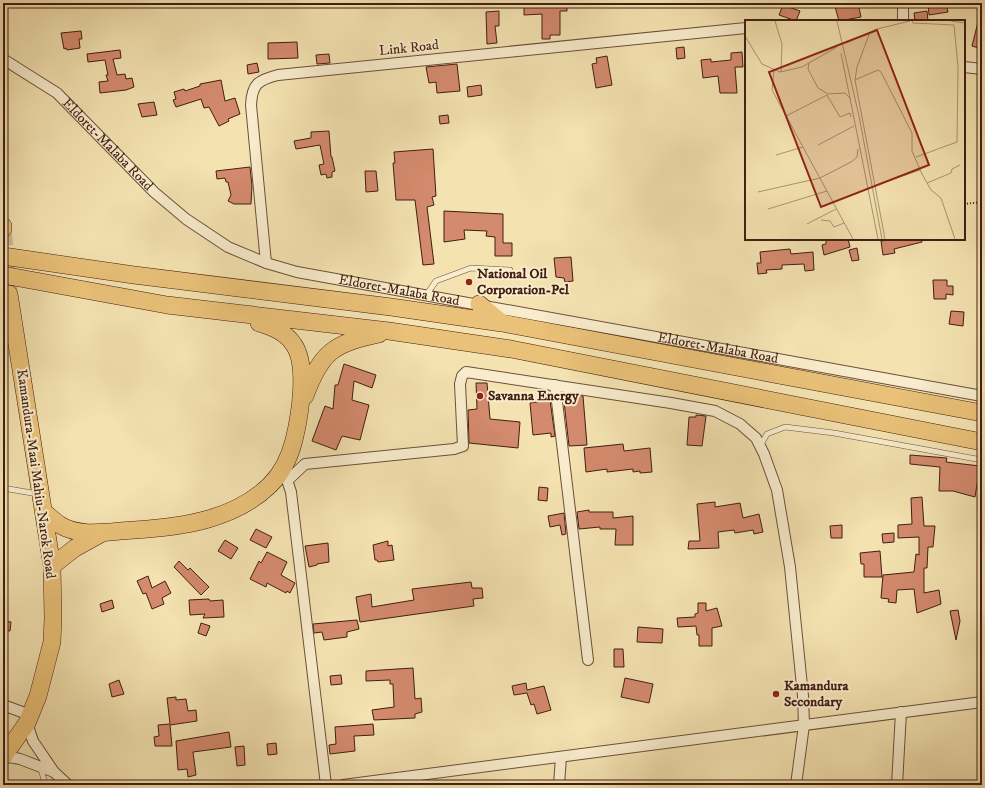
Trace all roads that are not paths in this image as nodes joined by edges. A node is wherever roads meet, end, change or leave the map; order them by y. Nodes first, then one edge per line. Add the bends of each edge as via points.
1 (903, 3) edge
2 (903, 20) edge
3 (745, 28) edge
4 (3, 59) edge
5 (965, 67) edge
6 (982, 69) edge
7 (3, 226) edge
8 (3, 229) edge
9 (3, 256) edge
10 (266, 263) junction
11 (510, 270) dead end
12 (3, 275) edge
13 (9, 294) tunnel mouth
14 (426, 294) junction
15 (479, 304) junction
16 (220, 311) junction
17 (502, 323) junction
18 (389, 331) junction
19 (555, 385) junction
20 (982, 396) edge
21 (299, 410) junction
22 (982, 413) edge
23 (982, 442) edge
24 (760, 446) junction
25 (982, 460) edge
26 (285, 474) junction
27 (3, 488) edge
28 (42, 503) junction
29 (104, 532) junction
30 (52, 566) junction
31 (588, 660) dead end
32 (982, 702) edge
33 (3, 705) edge
34 (901, 712) junction
35 (28, 719) junction
36 (804, 725) junction
37 (3, 756) edge
38 (561, 757) junction
39 (40, 767) junction
40 (54, 772) junction
41 (45, 785) edge
42 (68, 785) edge
43 (326, 785) edge
44 (343, 785) edge
45 (559, 785) edge
46 (796, 785) edge
47 (897, 785) edge

1 - 2 street
3 - 10 street, Link Road via 268,78 256,84 251,93
4 - 10 street, Eldoret-Malaba Road via 57,93 154,192 186,219 228,247
5 - 6 street
7 - 8 highway
9 - 17 highway, Eldoret-Malaba Road via 134,276
10 - 14 street, Eldoret-Malaba Road via 297,272
11 - 14 lane via 471,268 436,282
12 - 16 highway via 166,305
13 - 28 highway, Kamandura-Maai Mahiu-Narok Road
14 - 15 street, Eldoret-Malaba Road
15 - 17 highway
15 - 20 street, Eldoret-Malaba Road
16 - 18 highway
16 - 21 highway via 269,326 281,332 294,344 300,361
17 - 22 highway, Eldoret-Malaba Road
18 - 21 highway via 343,344 324,357
18 - 23 highway via 511,349
19 - 24 street via 715,411 740,424 756,438
19 - 26 street via 466,372 460,384 463,446 305,464
19 - 31 street
21 - 26 highway
24 - 25 lane via 767,434 785,427 834,433
24 - 36 street via 777,490 790,567
26 - 29 highway via 260,493 222,515 176,526
26 - 43 street via 291,492
27 - 28 lane
28 - 29 highway via 59,525 79,532
28 - 30 highway, Kamandura-Maai Mahiu-Narok Road
29 - 30 highway via 75,548
30 - 35 highway, Kamandura-Maai Mahiu-Narok Road via 52,642 47,668
32 - 34 street
33 - 35 street
34 - 36 street
34 - 47 street
35 - 37 highway, Kamandura-Maai Mahiu-Narok Road
35 - 40 street via 33,741
36 - 38 street
36 - 46 street
37 - 39 street
38 - 44 street
38 - 45 street
39 - 40 street
39 - 41 lane
40 - 42 street

